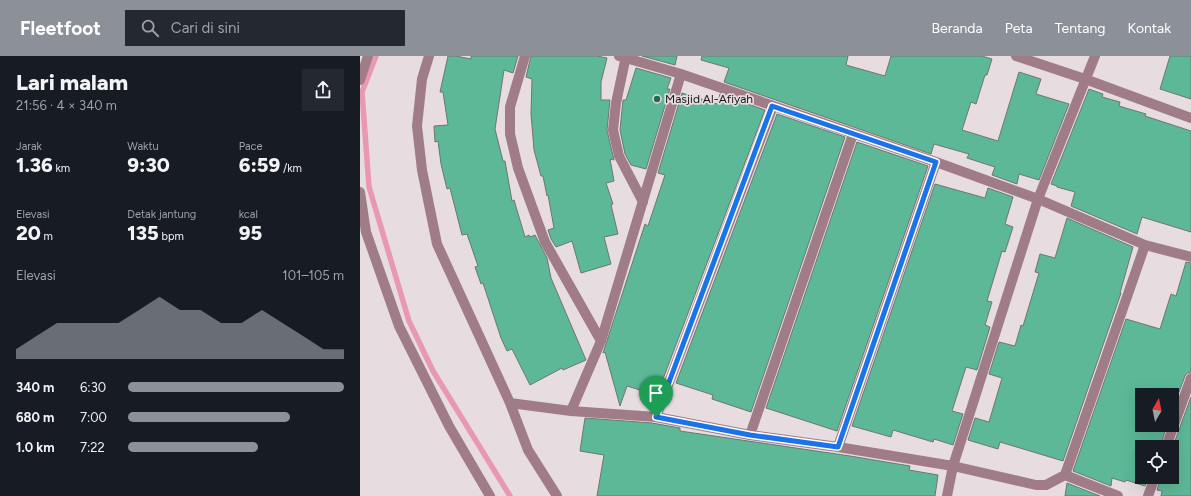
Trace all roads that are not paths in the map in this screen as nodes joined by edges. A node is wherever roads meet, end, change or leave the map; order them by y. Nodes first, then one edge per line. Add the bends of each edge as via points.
1 (368, 56) edge
2 (430, 56) edge
3 (525, 56) edge
4 (1016, 56) edge
5 (1095, 56) edge
6 (624, 57) edge
7 (681, 74) junction
8 (1085, 79) junction
9 (360, 80) edge
10 (772, 106) junction
11 (1191, 118) edge
12 (853, 134) junction
13 (936, 162) junction
14 (360, 192) edge
15 (1038, 199) junction
16 (643, 202) junction
17 (1145, 244) junction
18 (1191, 257) edge
19 (601, 341) junction
20 (1191, 378) edge
21 (510, 403) junction
22 (571, 411) junction
23 (656, 417) junction
24 (750, 435) junction
25 (1169, 440) edge
26 (838, 447) junction
27 (953, 466) junction
28 (1065, 475) junction
29 (1152, 484) edge
30 (490, 496) edge
31 (557, 496) edge
32 (947, 496) edge
33 (1118, 496) edge
34 (1148, 496) edge

1 - 9 street
2 - 21 street via 422,79 417,126 422,170 437,244
3 - 19 street via 510,107 510,134 518,168 545,242
4 - 8 street
5 - 8 street
6 - 7 street
6 - 16 street via 613,130 620,156
7 - 10 street
7 - 16 street
8 - 11 street
8 - 15 street
10 - 12 street
10 - 23 street
12 - 13 street
12 - 24 street
13 - 15 street
13 - 26 street
14 - 30 street via 366,232 399,326 450,426
15 - 17 street
15 - 27 street
16 - 19 street
17 - 18 street
17 - 28 street
19 - 22 street
20 - 25 street
21 - 22 street
21 - 31 street via 528,450
22 - 23 street
23 - 24 street
24 - 26 street
26 - 27 street
27 - 28 street via 1036,485 1046,485
27 - 32 street
28 - 33 street
29 - 34 street

